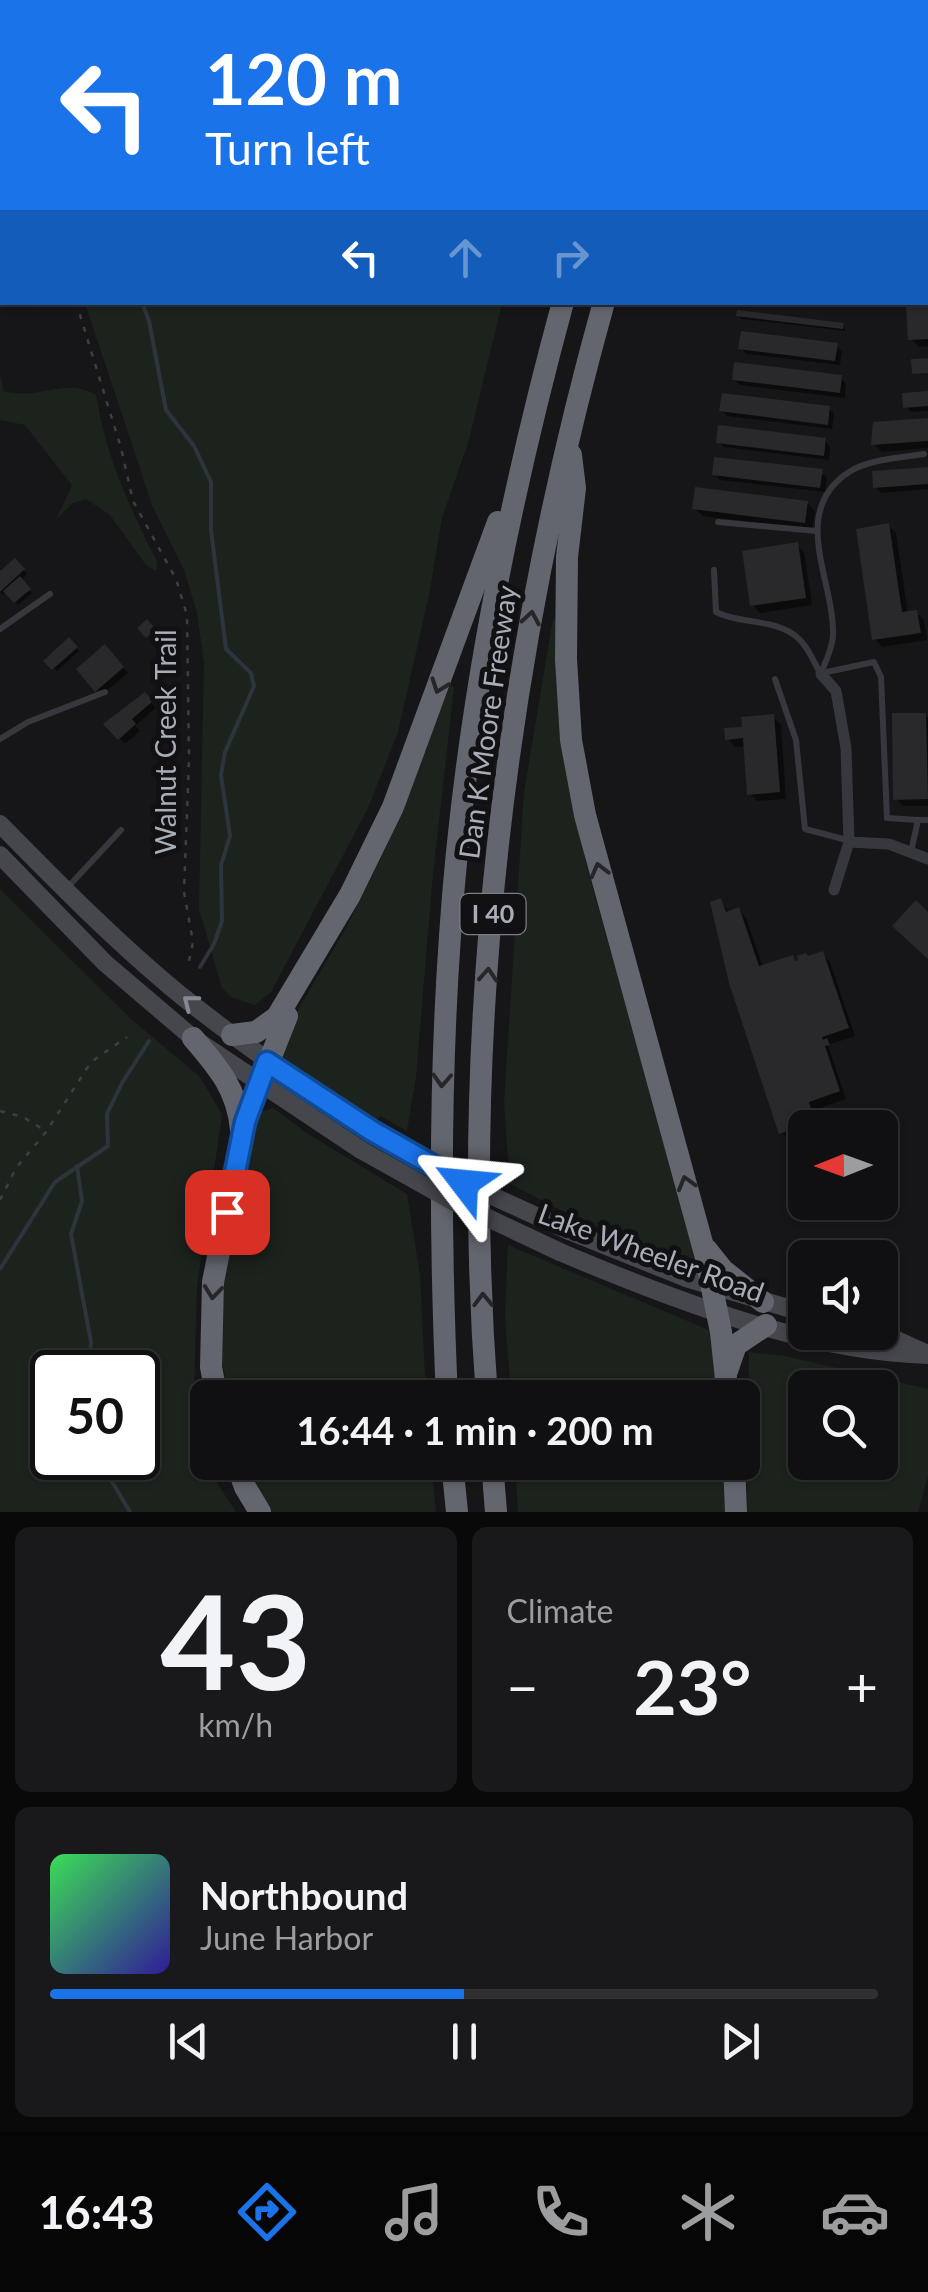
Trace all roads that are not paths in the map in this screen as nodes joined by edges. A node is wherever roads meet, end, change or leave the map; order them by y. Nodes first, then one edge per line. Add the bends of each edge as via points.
1 (562, 305) edge
2 (603, 305) edge
3 (569, 436) junction
4 (924, 454) dead end
5 (520, 463) junction
6 (718, 522) dead end
7 (816, 531) junction
8 (714, 570) dead end
9 (50, 594) dead end
10 (0, 629) edge
11 (820, 674) junction
12 (775, 679) dead end
13 (106, 692) dead end
14 (0, 738) edge
15 (918, 820) junction
16 (928, 820) edge
17 (0, 824) edge
18 (122, 830) dead end
19 (848, 841) junction
20 (911, 853) junction
21 (0, 855) edge
22 (928, 859) edge
23 (65, 890) junction
24 (834, 890) dead end
25 (309, 967) junction
26 (232, 1034) junction
27 (193, 1038) junction
28 (263, 1072) junction
29 (241, 1138) junction
30 (702, 1244) junction
31 (713, 1286) junction
32 (718, 1312) junction
33 (764, 1313) junction
34 (788, 1313) edge
35 (898, 1340) edge
36 (928, 1354) edge
37 (214, 1380) edge
38 (446, 1380) edge
39 (486, 1380) edge
40 (725, 1380) edge
41 (728, 1380) edge
42 (242, 1480) edge
43 (454, 1480) edge
44 (493, 1480) edge
45 (735, 1480) edge
46 (260, 1512) edge
47 (457, 1512) edge
48 (496, 1512) edge
49 (736, 1512) edge

1 - 5 highway, Dan K Moore Freeway / I 40
2 - 3 highway, Dan K Moore Freeway / I 40
30 -> 3 highway via 594,851 571,740 567,557 575,488
39 -> 3 highway, Dan K Moore Freeway / I 40 via 481,1118 494,892 516,711
4 - 7 lane via 851,470 826,494
5 -> 25 highway via 394,807
5 -> 38 highway, Dan K Moore Freeway / I 40 via 467,766 450,933 442,1092
6 - 7 lane
7 - 11 lane via 832,624
8 - 11 lane via 716,612 782,628 800,639
9 - 10 lane
11 - 15 lane via 874,662 881,677 887,818
11 - 19 street via 836,691 846,748
12 - 19 lane via 796,740 805,830
13 - 14 lane
15 - 16 lane
15 - 20 lane
17 - 23 main road, Lake Wheeler Road
18 - 23 lane
19 - 20 street
19 - 24 street
20 - 22 street
21 - 27 main road, Lake Wheeler Road via 105,964
26 -> 23 main road, Lake Wheeler Road
25 - 26 highway via 271,1024
25 - 28 highway
26 - 28 main road, Lake Wheeler Road
27 - 28 main road, Lake Wheeler Road
27 - 29 highway via 230,1084
28 - 29 highway
28 - 31 main road, Lake Wheeler Road, bridge via 464,1183
28 - 32 main road, Lake Wheeler Road, bridge via 360,1150 454,1202 560,1252
29 -> 37 highway via 213,1282
30 - 31 highway
30 - 33 highway
31 - 32 highway
31 - 33 main road, Lake Wheeler Road
32 - 33 main road, Lake Wheeler Road
32 - 40 highway
33 - 34 main road, Lake Wheeler Road
33 - 36 main road, Lake Wheeler Road via 877,1354
33 - 41 highway via 736,1346
35 - 36 main road, Lake Wheeler Road
42 - 46 highway
43 - 47 highway
44 - 48 highway
45 - 49 highway

